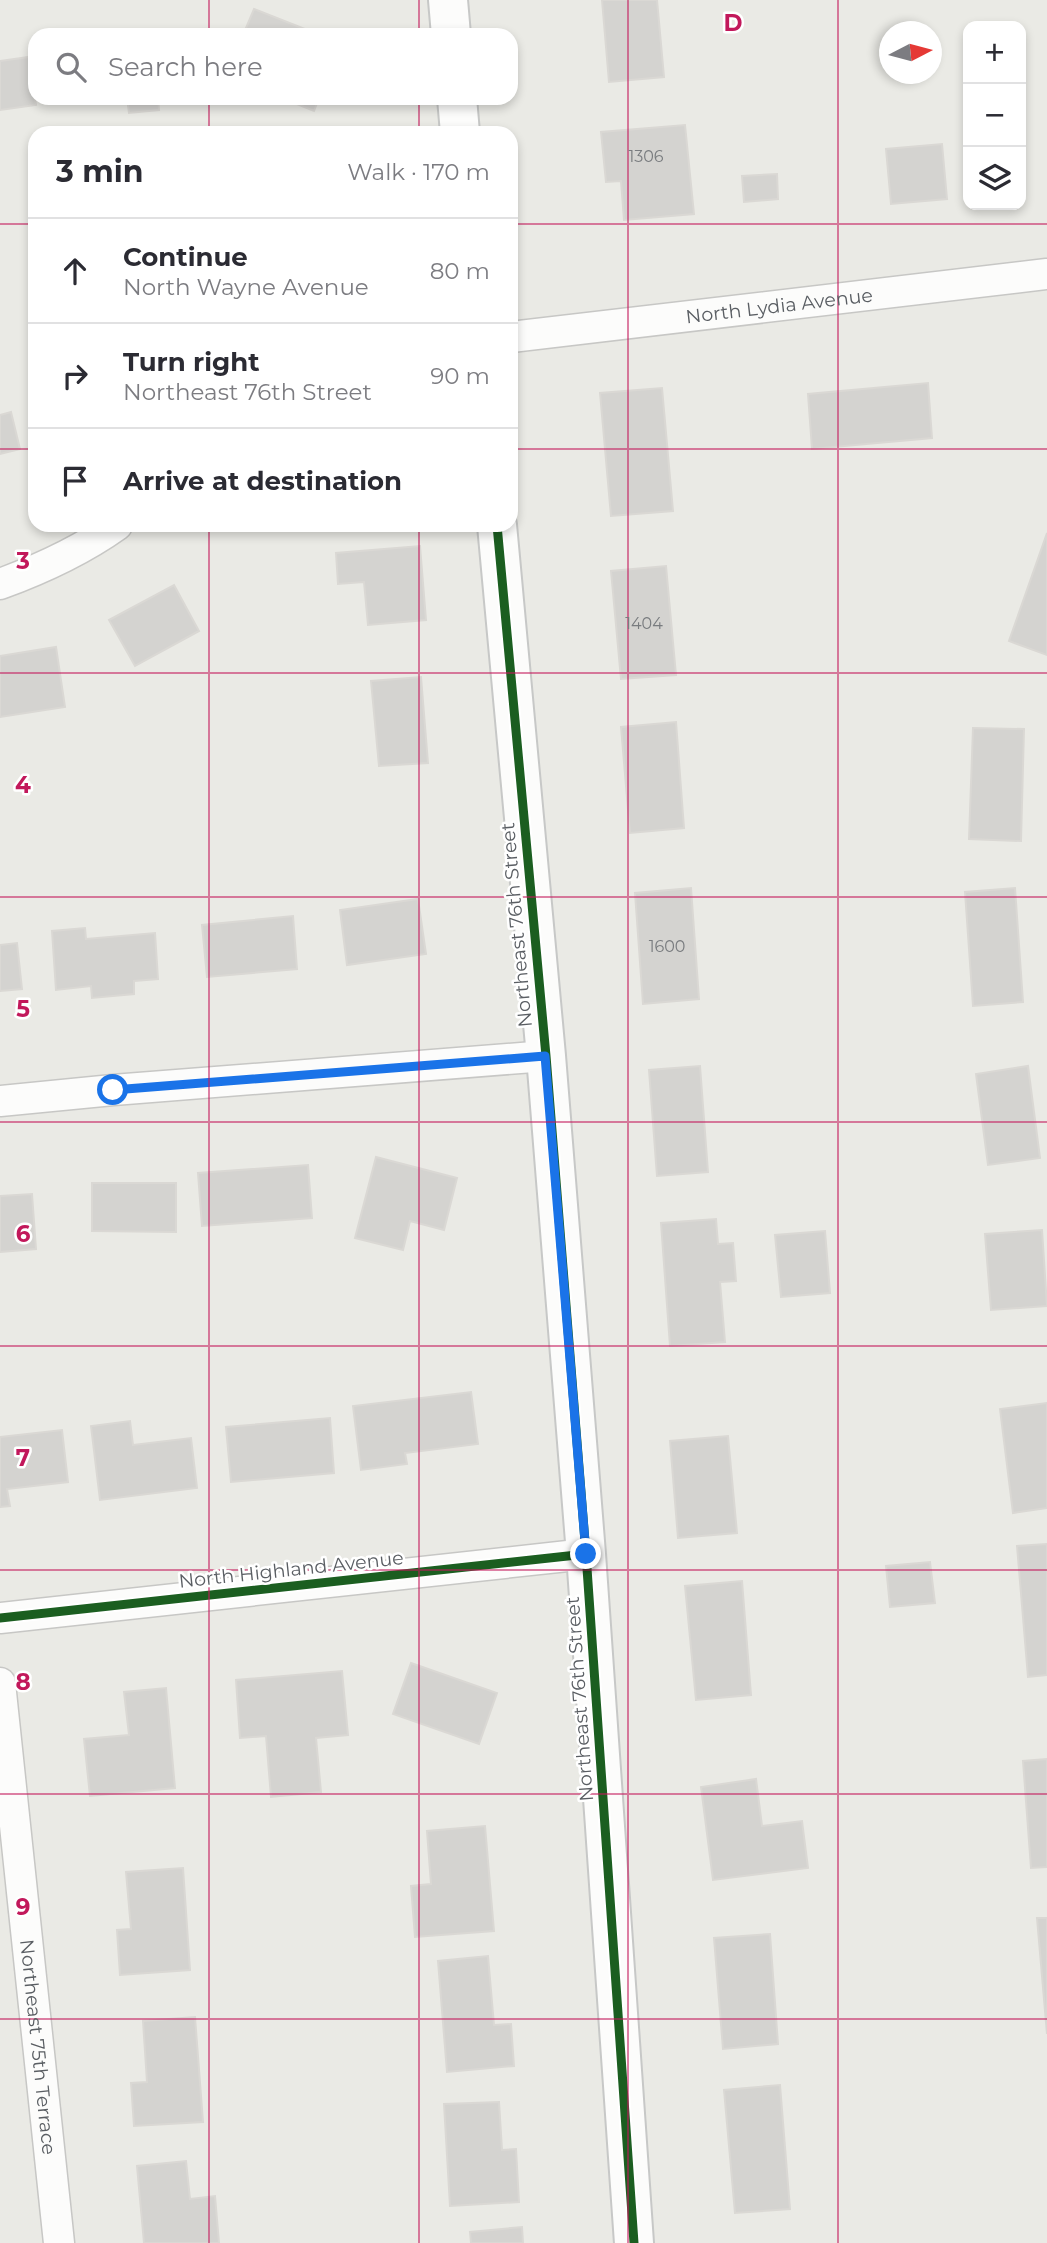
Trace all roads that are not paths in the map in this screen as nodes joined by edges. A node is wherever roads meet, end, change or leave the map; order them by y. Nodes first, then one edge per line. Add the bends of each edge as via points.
1 (448, 0) edge
2 (450, 28) edge
3 (458, 105) edge
4 (459, 126) edge
5 (1047, 274) edge
6 (518, 336) edge
7 (107, 532) edge
8 (498, 532) edge
9 (0, 584) edge
10 (545, 1056) junction
11 (0, 1101) edge
12 (586, 1554) junction
13 (0, 1618) edge
14 (0, 1683) edge
15 (59, 2243) edge
16 (634, 2243) edge

1 - 2 street
3 - 4 street
5 - 6 street, North Lydia Avenue
7 - 9 street
8 - 10 street, Northeast 76th Street
10 - 11 street
10 - 12 street, Northeast 76th Street
12 - 13 street, North Highland Avenue
12 - 16 street, Northeast 76th Street
14 - 15 street, Northeast 75th Terrace

